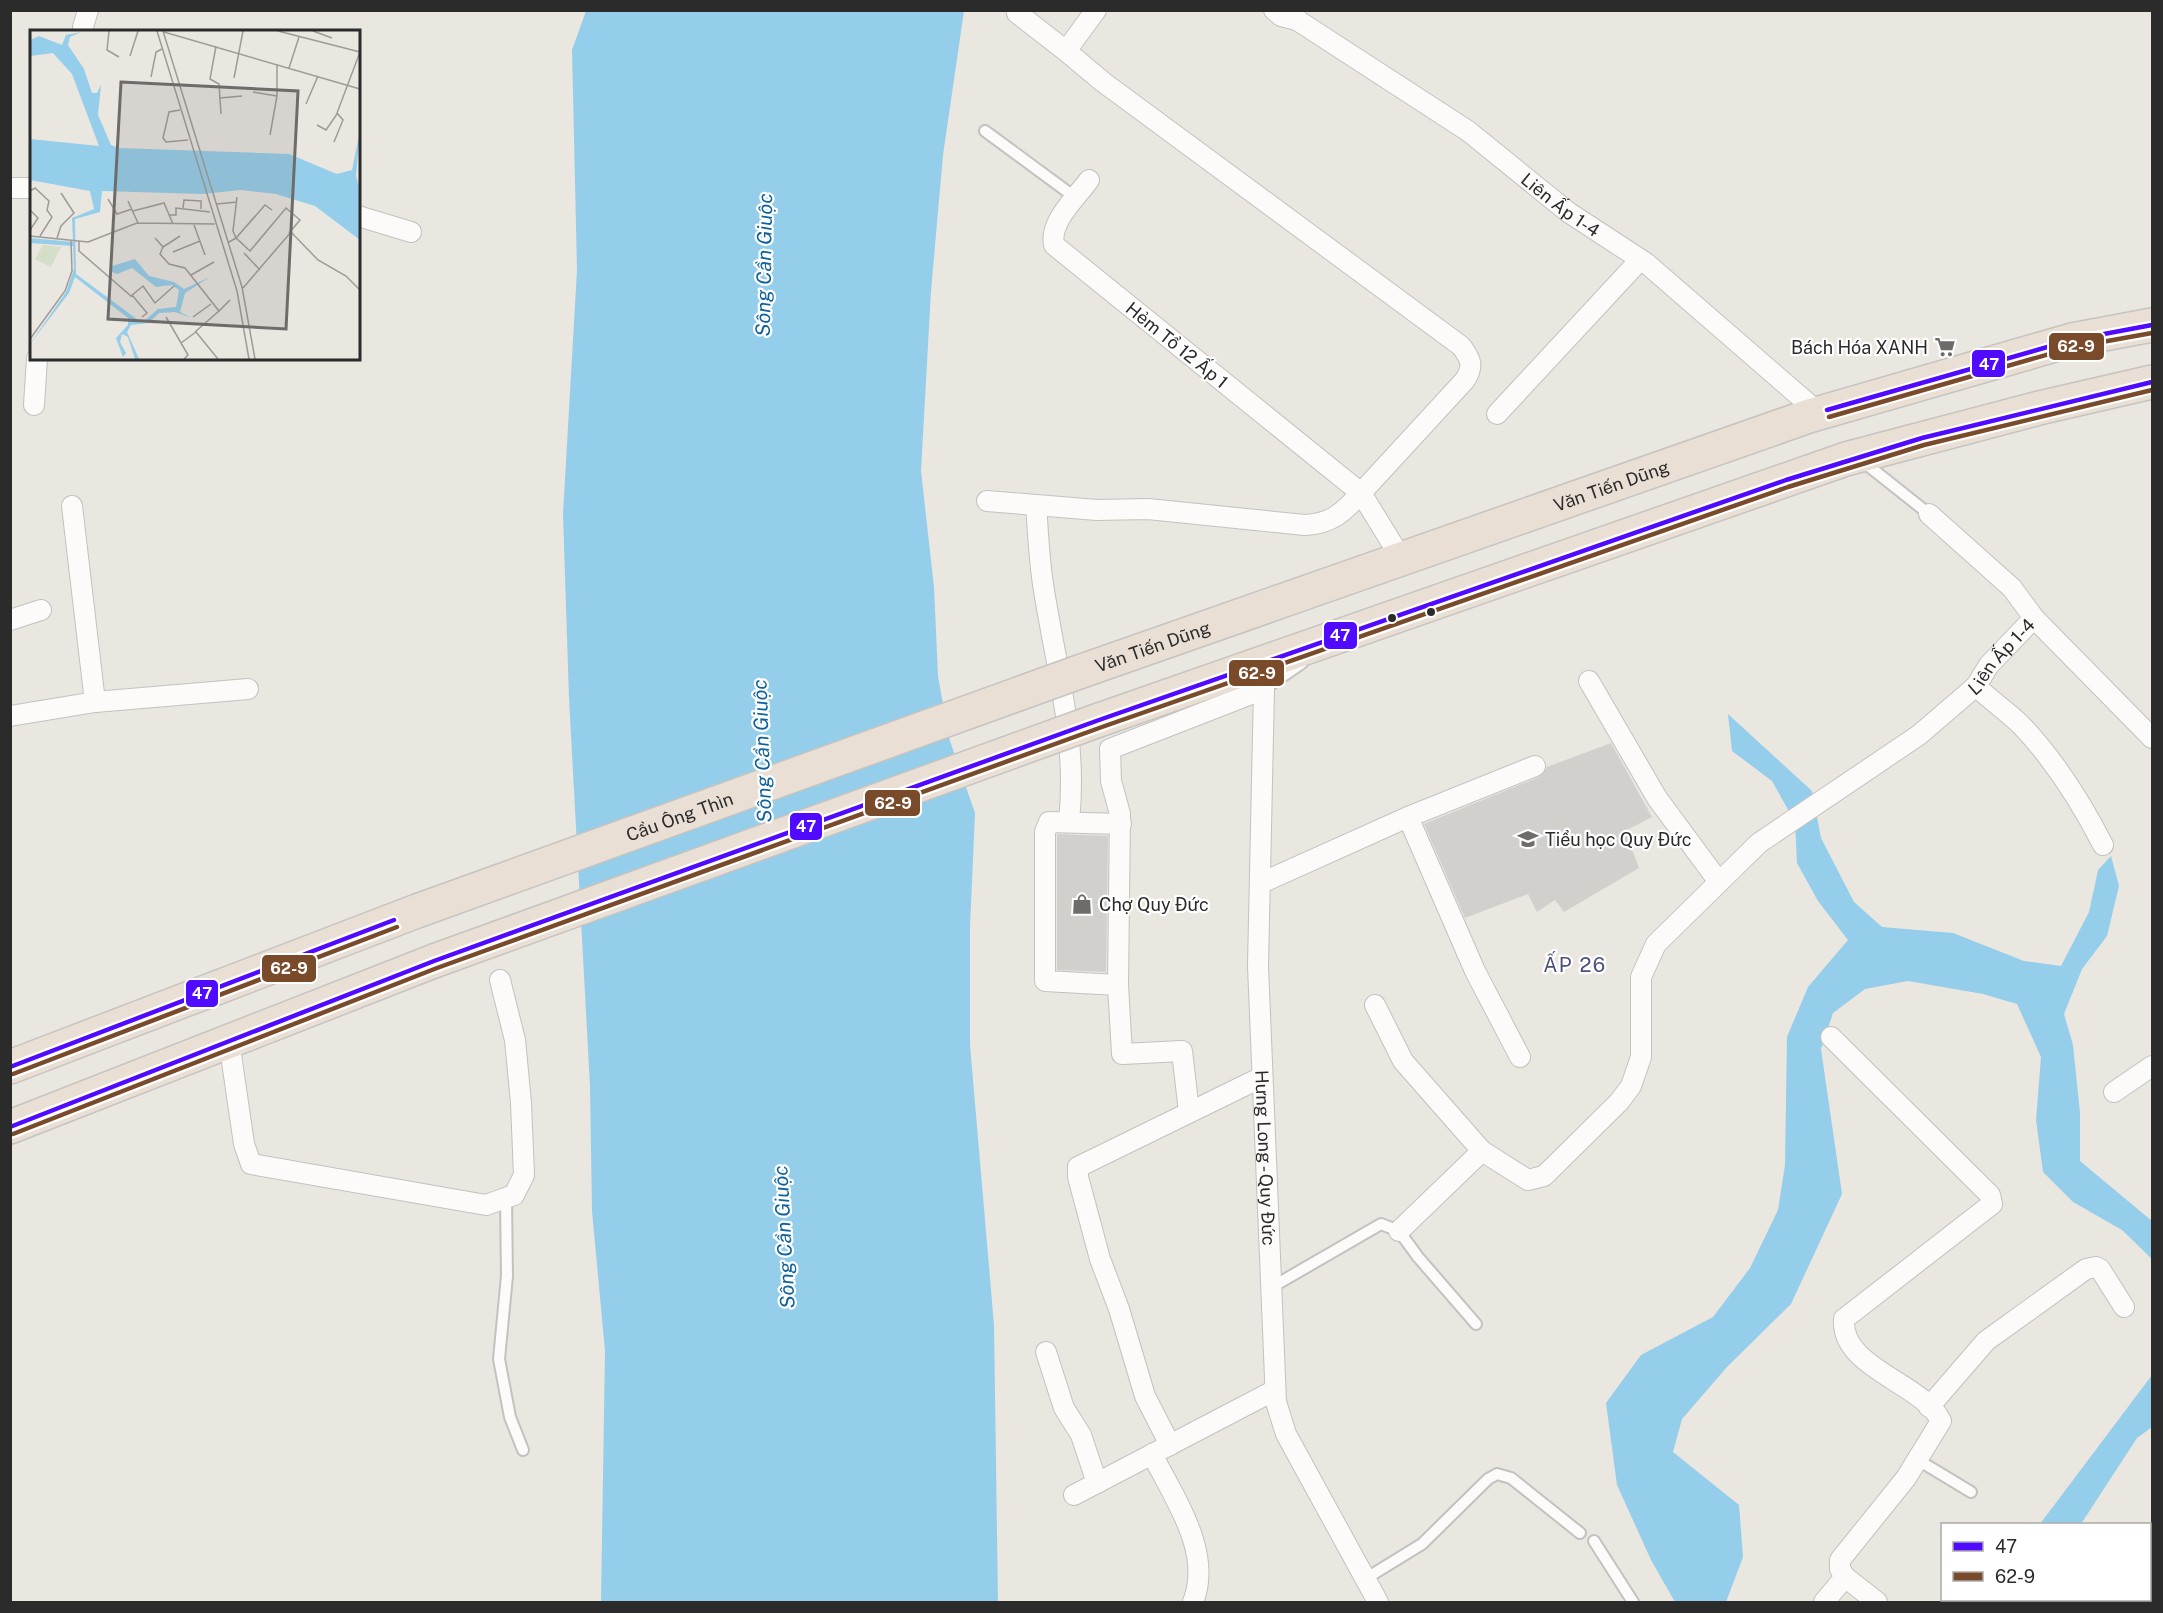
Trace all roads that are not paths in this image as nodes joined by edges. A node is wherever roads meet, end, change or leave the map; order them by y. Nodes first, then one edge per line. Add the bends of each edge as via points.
1 (1096, 10) edge
2 (1274, 10) edge
3 (1017, 13) dead end
4 (1295, 15) edge
5 (1066, 51) junction
6 (985, 131) dead end
7 (1089, 180) dead end
8 (10, 188) edge
9 (30, 188) edge
10 (1076, 198) junction
11 (360, 217) edge
12 (411, 232) dead end
13 (1640, 261) junction
14 (2152, 325) edge
15 (37, 360) edge
16 (2152, 382) edge
17 (33, 405) dead end
18 (1819, 413) junction
19 (1497, 414) dead end
20 (1856, 456) junction
21 (1361, 493) junction
22 (987, 501) dead end
23 (1036, 505) junction
24 (72, 506) dead end
25 (1929, 514) joint
26 (1401, 558) junction
27 (41, 610) dead end
28 (2034, 618) junction
29 (10, 620) edge
30 (1345, 634) junction
31 (1079, 672) joint
32 (1589, 681) dead end
33 (1976, 686) junction
34 (248, 689) dead end
35 (1264, 689) junction
36 (95, 702) junction
37 (10, 716) edge
38 (2152, 738) edge
39 (1535, 766) dead end
40 (1408, 817) junction
41 (1069, 821) junction
42 (1120, 824) junction
43 (2103, 846) dead end
44 (1719, 882) junction
45 (1262, 883) junction
46 (500, 980) dead end
47 (1118, 985) junction
48 (1375, 1005) dead end
49 (1831, 1037) dead end
50 (229, 1041) junction
51 (1520, 1057) dead end
52 (2152, 1066) edge
53 (10, 1067) edge
54 (1262, 1077) junction
55 (2114, 1092) dead end
56 (1189, 1112) junction
57 (10, 1127) edge
58 (1482, 1151) junction
59 (506, 1199) junction
60 (1399, 1231) junction
61 (1272, 1287) junction
62 (2124, 1307) dead end
63 (1476, 1324) dead end
64 (1046, 1352) dead end
65 (1275, 1390) junction
66 (1929, 1407) junction
67 (1170, 1445) junction
68 (524, 1450) dead end
69 (1152, 1454) junction
70 (1918, 1460) junction
71 (1097, 1483) junction
72 (1971, 1492) dead end
73 (1074, 1494) dead end
74 (1580, 1533) dead end
75 (1594, 1540) dead end
76 (1845, 1577) junction
77 (1365, 1578) junction
78 (1193, 1602) edge
79 (1377, 1602) edge
80 (1632, 1602) edge
81 (1824, 1602) edge
82 (1877, 1602) edge

1 - 5 street
2 - 4 street, Liên Ấp 1-4 via 1281,16
3 - 5 street
4 - 13 street, Liên Ấp 1-4 via 1468,132 1568,212
5 - 21 street via 1461,346 1471,359 1471,370 1465,380
6 - 10 lane
7 - 10 street, Hẻm Tổ 12 Ấp 1
8 - 9 street
10 - 21 street, Hẻm Tổ 12 Ấp 1 via 1052,234 1054,245
11 - 12 street
13 - 18 street, Liên Ấp 1-4
13 - 19 street
14 - 18 highway, Văn Tiến Dũng via 2072,340
15 - 17 street
16 - 20 highway
18 - 26 highway, Văn Tiến Dũng
20 - 25 lane, Liên Ấp 1-4
20 - 30 highway
21 - 23 street via 1334,520 1319,525 1148,509
21 - 26 street, Hẻm Tổ 12 Ấp 1
22 - 23 street
23 - 41 street via 1043,583 1069,729 1073,769
24 - 36 street
25 - 28 street, Liên Ấp 1-4 via 2012,588
26 - 31 highway, Văn Tiến Dũng
27 - 29 street
28 - 33 street, Liên Ấp 1-4 via 1989,665
28 - 38 street
30 - 35 lane
30 - 50 highway, bridge via 434,961
31 - 53 highway, Cầu Ông Thìn, bridge via 417,911
32 - 44 street via 1657,798
33 - 43 street via 2037,744 2079,798
33 - 44 street, Liên Ấp 1-4 via 1919,735 1759,843
34 - 36 street
35 - 42 street via 1110,749 1111,781
35 - 45 street, Hưng Long - Quy Đức
36 - 37 street
39 - 40 street
40 - 45 street
40 - 51 street via 1475,971
41 - 42 street
41 - 47 street via 1046,825 1045,981
42 - 47 street
44 - 58 street, Liên Ấp 1-4 via 1656,945 1641,977 1641,1057 1619,1102 1544,1176 1528,1180
45 - 54 street, Hưng Long - Quy Đức via 1258,966
46 - 59 street via 515,1040 524,1175 514,1195
47 - 56 street via 1122,1054 1182,1051
48 - 58 street, Liên Ấp 1-4 via 1403,1061
49 - 66 street via 1990,1195 1992,1204 1987,1209 1844,1319 1846,1340 1857,1353
50 - 57 highway
50 - 59 street via 244,1144 251,1164 486,1205
52 - 55 street
54 - 56 street
54 - 61 street, Hưng Long - Quy Đức
56 - 67 street via 1078,1167 1100,1258 1145,1396
58 - 60 street
59 - 68 lane via 507,1276 499,1359 510,1417
60 - 61 lane via 1381,1224
60 - 63 lane
61 - 65 street, Hưng Long - Quy Đức
62 - 66 street via 2100,1269 2086,1269 1986,1341
64 - 71 street via 1064,1408 1081,1435
65 - 67 street
65 - 77 street, Hưng Long - Quy Đức via 1286,1434
66 - 70 street via 1941,1421
67 - 69 street
69 - 71 street
69 - 78 street via 1196,1546 1200,1566
70 - 72 lane
70 - 76 street via 1840,1560
71 - 73 street
74 - 77 lane via 1510,1478 1497,1474 1422,1544
75 - 80 lane
76 - 81 street
76 - 82 street
77 - 79 street, Hưng Long - Quy Đức

